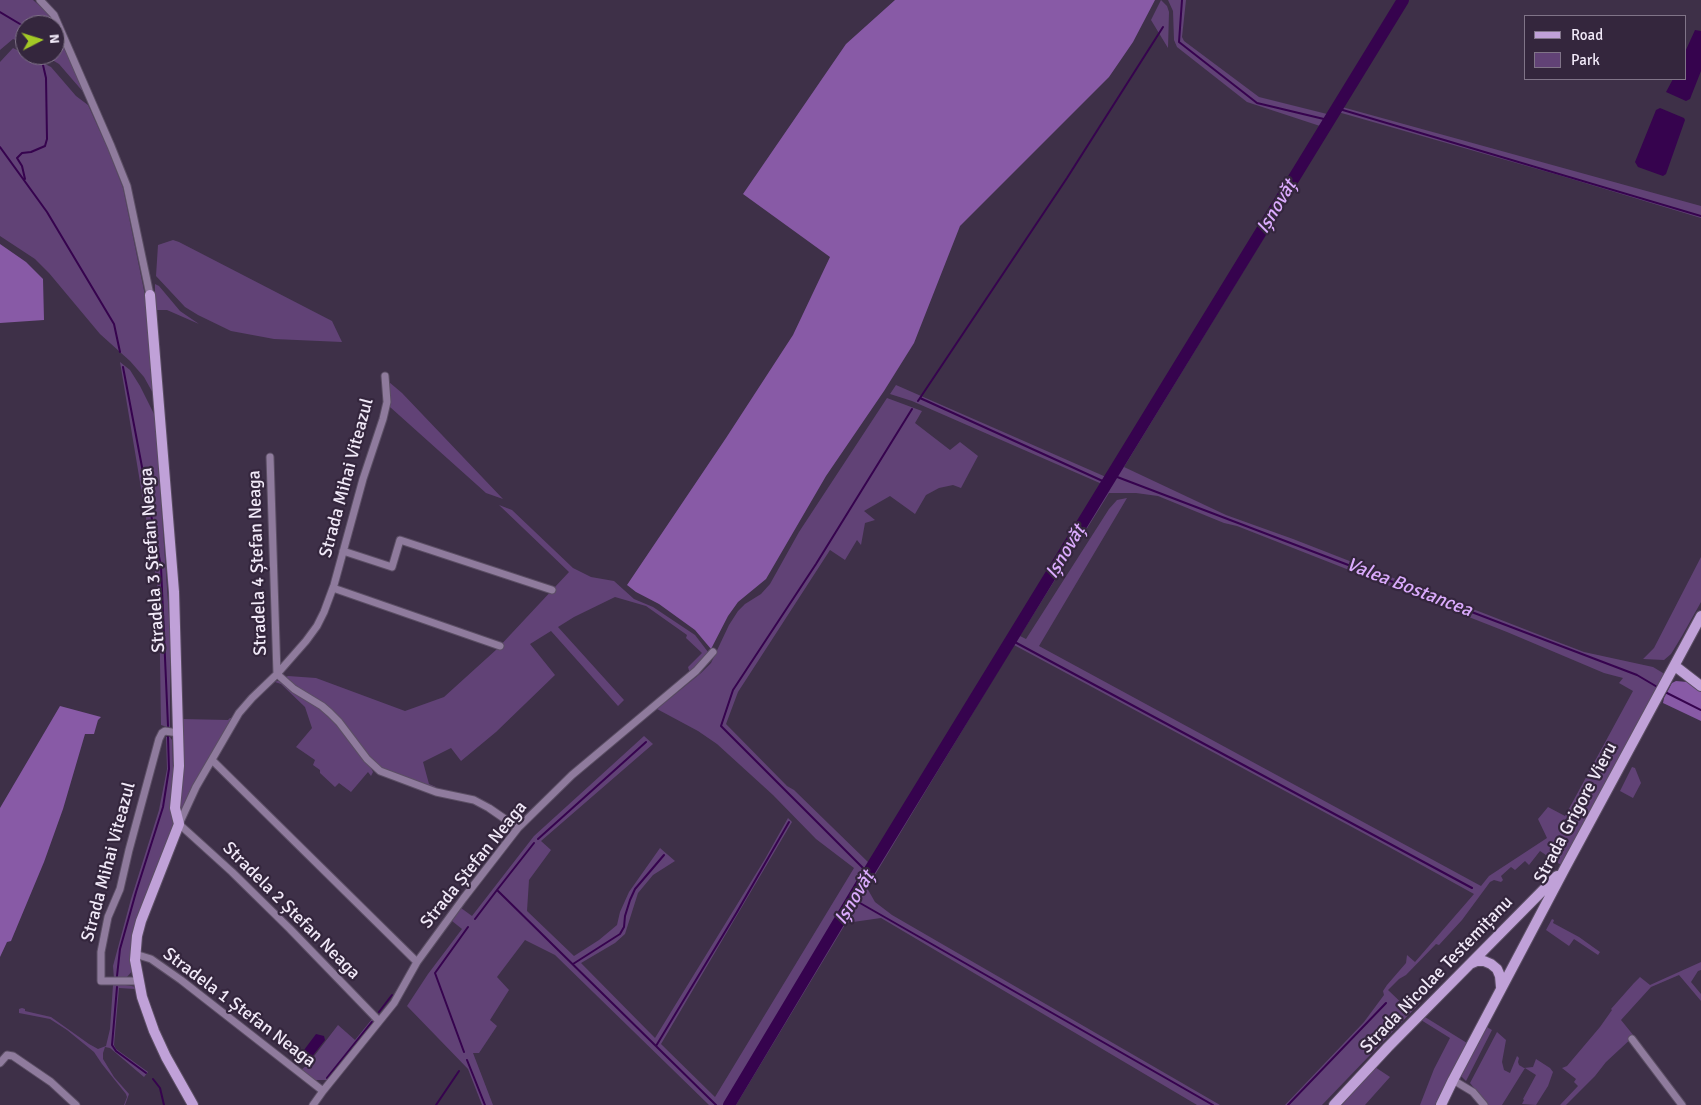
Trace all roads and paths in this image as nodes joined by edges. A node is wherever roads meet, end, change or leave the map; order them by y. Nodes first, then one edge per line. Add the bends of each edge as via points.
1 (40, 0) edge
2 (150, 294) joint
3 (385, 376) dead end
4 (270, 457) dead end
5 (343, 552) junction
6 (333, 588) junction
7 (552, 590) dead end
8 (1701, 616) edge
9 (500, 646) dead end
10 (713, 652) dead end
11 (1675, 666) junction
12 (277, 674) junction
13 (1701, 686) edge
14 (178, 733) junction
15 (212, 760) junction
16 (179, 824) junction
17 (518, 828) junction
18 (1565, 868) junction
19 (135, 954) junction
20 (418, 962) junction
21 (1469, 964) junction
22 (138, 981) junction
23 (1501, 988) junction
24 (380, 1021) junction
25 (1632, 1039) dead end
26 (0, 1063) edge
27 (1453, 1080) junction
28 (322, 1091) junction
29 (76, 1105) edge
30 (193, 1105) edge
31 (313, 1105) edge
32 (1334, 1105) edge
33 (1441, 1105) edge
34 (1484, 1105) edge
35 (1682, 1105) edge

1 - 2 street via 54,15 127,186
2 - 14 street, Stradela 3 Ștefan Neaga via 174,592
3 - 5 street, Strada Mihai Viteazul via 387,402
4 - 12 street, Stradela 4 Ștefan Neaga
5 - 6 street, Strada Mihai Viteazul
5 - 7 street via 392,567 400,540
6 - 9 street
6 - 12 street, Strada Mihai Viteazul via 317,626
8 - 11 street, Strada Grigore Vieru
10 - 17 street, Strada Ștefan Neaga via 696,671 572,775
11 - 13 street
11 - 18 street, Strada Grigore Vieru
12 - 15 street, Strada Mihai Viteazul via 239,712
12 - 17 street, Stradela 4 Ștefan Neaga via 330,713 366,760 380,771 436,792 474,800
14 - 16 street, Stradela 3 Ștefan Neaga via 176,808
14 - 22 street, Strada Mihai Viteazul via 165,731 156,745 101,952 101,981
15 - 16 street, Strada Mihai Viteazul
15 - 20 street
16 - 19 street, Strada Mihai Viteazul via 141,921
16 - 24 street, Stradela 2 Ștefan Neaga via 277,916
17 - 20 street, Strada Ștefan Neaga
18 - 21 street, Strada Nicolae Testemițanu
18 - 23 street, Strada Grigore Vieru
19 - 22 street, Strada Mihai Viteazul
19 - 28 street, Stradela 1 Ștefan Neaga via 151,959 181,980
20 - 24 street, Strada Ștefan Neaga
21 - 23 street via 1476,961 1491,964 1500,976
21 - 32 street, Strada Nicolae Testemițanu
22 - 30 street, Strada Mihai Viteazul via 166,1057
23 - 27 street, Strada Grigore Vieru
24 - 28 street, Strada Ștefan Neaga
25 - 35 street
26 - 29 street via 7,1055 14,1056
27 - 33 street, Strada Grigore Vieru
27 - 34 street via 1473,1092
28 - 31 street, Strada Ștefan Neaga

